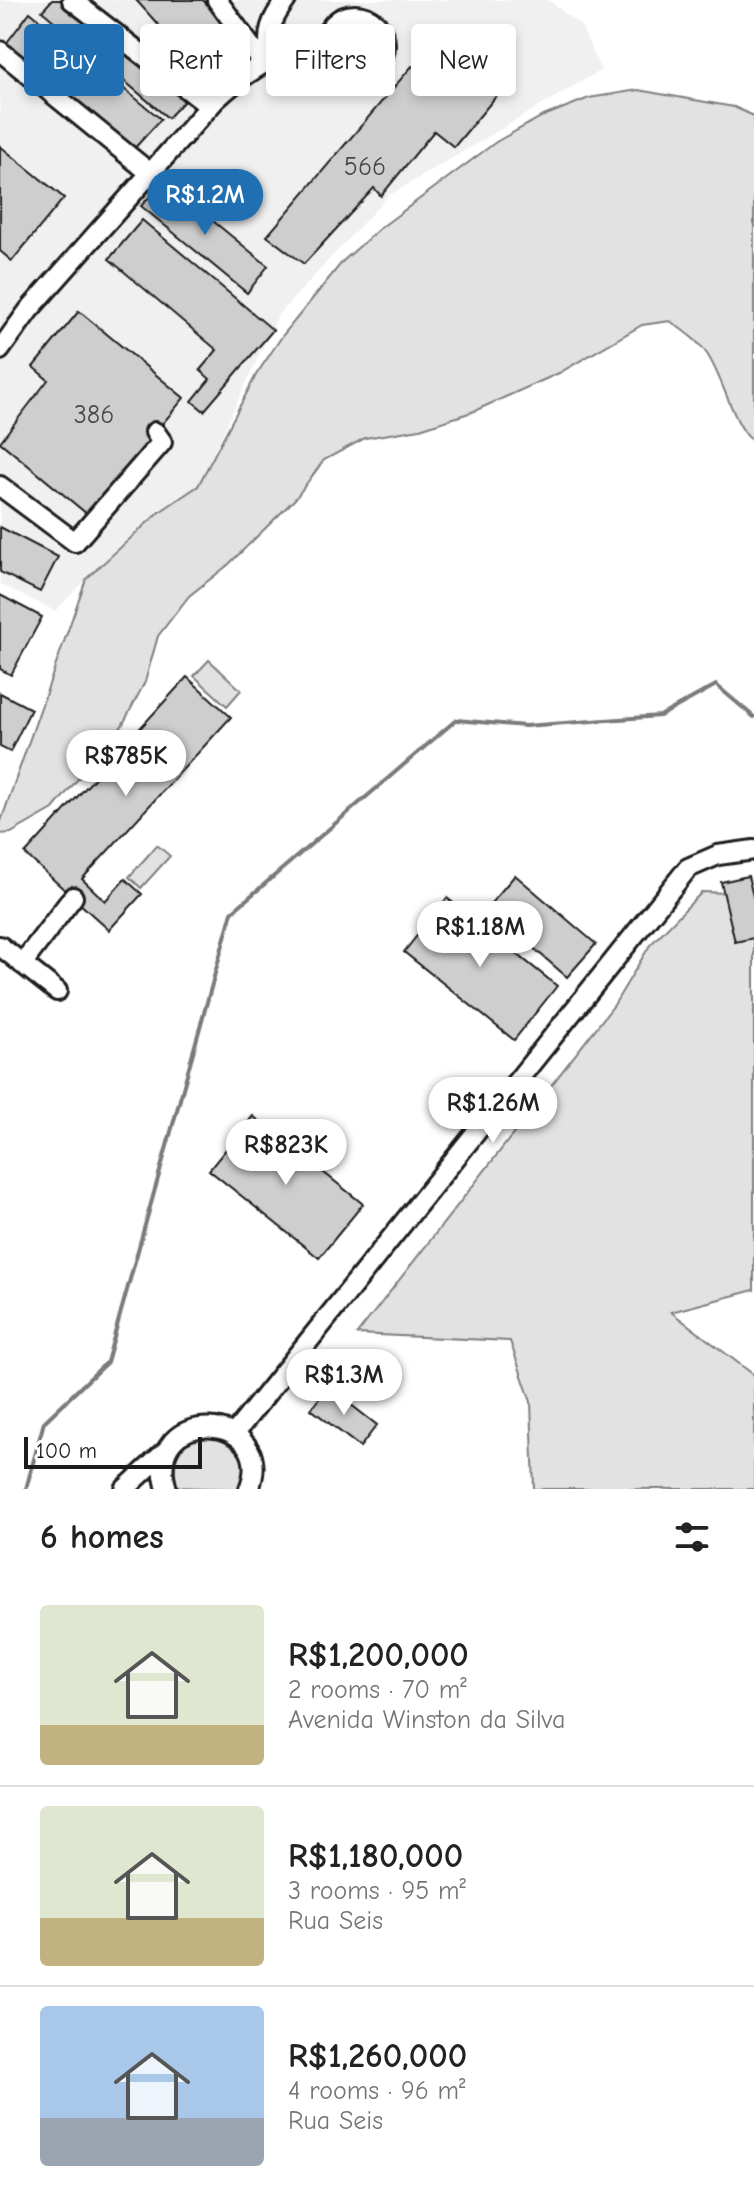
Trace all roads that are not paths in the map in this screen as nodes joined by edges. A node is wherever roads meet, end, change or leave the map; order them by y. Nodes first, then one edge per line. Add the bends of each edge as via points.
1 (72, 0) edge
2 (217, 0) edge
3 (286, 0) edge
4 (270, 24) edge
5 (0, 51) edge
6 (266, 60) edge
7 (266, 62) edge
8 (209, 106) junction
9 (150, 173) junction
10 (0, 350) edge
11 (155, 432) dead end
12 (0, 486) edge
13 (754, 850) edge
14 (73, 897) dead end
15 (0, 946) edge
16 (22, 964) junction
17 (57, 991) dead end
18 (234, 1434) junction
19 (170, 1447) junction
20 (125, 1489) edge
21 (167, 1489) edge
22 (249, 1489) edge

1 - 8 street
2 - 6 street
3 - 4 street
5 - 9 street
7 - 8 street
8 - 9 street
9 - 10 street
11 - 12 street via 162,442 75,542
13 - 18 street via 718,855 688,868
14 - 16 street
15 - 16 street
16 - 17 street
18 - 19 street via 221,1428 193,1428
18 - 22 street via 251,1457
19 - 20 street
19 - 21 street via 164,1461

